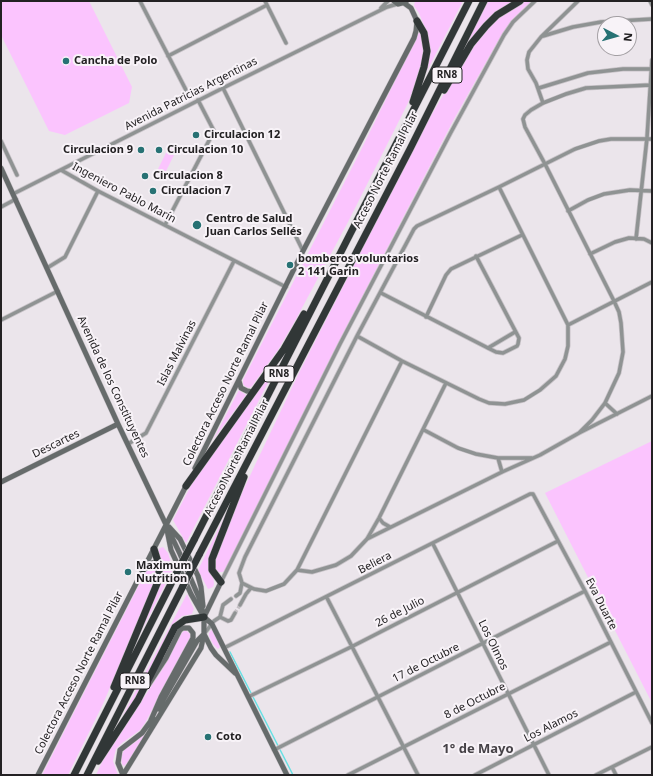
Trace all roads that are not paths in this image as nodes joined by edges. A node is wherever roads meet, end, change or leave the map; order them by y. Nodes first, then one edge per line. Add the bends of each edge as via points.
1 (140, 1) edge
2 (388, 1) edge
3 (469, 1) edge
4 (484, 1) edge
5 (520, 1) edge
6 (535, 1) edge
7 (578, 1) edge
8 (650, 1) edge
9 (401, 2) edge
10 (266, 3) edge
11 (652, 4) edge
12 (378, 12) junction
13 (417, 20) junction
14 (652, 20) edge
15 (541, 37) junction
16 (286, 43) dead end
17 (168, 56) junction
18 (652, 60) edge
19 (651, 69) edge
20 (651, 85) junction
21 (223, 88) junction
22 (538, 88) junction
23 (187, 92) dead end
24 (198, 100) junction
25 (543, 103) junction
26 (405, 126) junction
27 (646, 138) junction
28 (652, 139) edge
29 (1, 141) edge
30 (410, 149) junction
31 (545, 164) junction
32 (1, 168) edge
33 (61, 170) junction
34 (17, 175) dead end
35 (499, 187) junction
36 (641, 190) junction
37 (98, 191) junction
38 (652, 191) edge
39 (14, 197) junction
40 (1, 207) edge
41 (364, 207) junction
42 (568, 210) junction
43 (165, 225) junction
44 (522, 235) junction
45 (636, 238) junction
46 (652, 243) edge
47 (304, 251) junction
48 (590, 254) junction
49 (476, 256) junction
50 (234, 261) junction
51 (47, 268) junction
52 (652, 282) edge
53 (286, 287) junction
54 (58, 291) junction
55 (381, 293) junction
56 (614, 301) junction
57 (426, 316) junction
58 (1, 320) edge
59 (568, 325) junction
60 (515, 332) junction
61 (358, 336) junction
62 (488, 348) junction
63 (402, 361) junction
64 (239, 381) junction
65 (446, 383) junction
66 (253, 392) junction
67 (652, 396) edge
68 (605, 403) junction
69 (617, 414) junction
70 (118, 424) junction
71 (424, 430) junction
72 (263, 432) junction
73 (579, 433) junction
74 (128, 444) junction
75 (498, 458) junction
76 (535, 458) junction
77 (502, 472) junction
78 (1, 482) edge
79 (186, 486) junction
80 (533, 494) joint
81 (379, 518) junction
82 (166, 525) junction
83 (390, 527) junction
84 (367, 538) junction
85 (558, 541) junction
86 (432, 544) junction
87 (154, 549) junction
88 (159, 567) junction
89 (143, 569) junction
90 (297, 570) junction
91 (221, 582) junction
92 (242, 583) junction
93 (251, 588) junction
94 (585, 591) junction
95 (457, 593) junction
96 (236, 596) dead end
97 (327, 598) junction
98 (231, 599) dead end
99 (240, 605) tunnel mouth
100 (235, 613) tunnel mouth
101 (204, 617) junction
102 (220, 617) junction
103 (212, 624) junction
104 (204, 634) junction
105 (611, 642) junction
106 (482, 644) junction
107 (353, 646) junction
108 (211, 648) junction
109 (224, 648) junction
110 (235, 673) junction
111 (636, 692) junction
112 (508, 694) junction
113 (249, 697) junction
114 (378, 697) junction
115 (138, 700) junction
116 (151, 720) junction
117 (100, 723) junction
118 (652, 723) edge
119 (534, 745) junction
120 (404, 747) junction
121 (652, 747) edge
122 (275, 749) junction
123 (612, 767) junction
124 (38, 775) edge
125 (74, 775) edge
126 (88, 775) edge
127 (123, 775) edge
128 (287, 775) edge
129 (348, 775) edge
130 (418, 775) edge
131 (475, 775) edge
132 (549, 775) edge
133 (596, 775) edge
134 (616, 775) edge

1 - 17 street
2 - 12 street, Avenida Patricias Argentinas
3 - 26 highway, Acceso Norte Ramal Pilar / RN8
4 - 30 highway, Acceso Norte Ramal Pilar / RN8
5 - 30 highway via 497,15 471,44
6 - 91 street via 513,22 504,35 450,134 340,344
7 - 15 street
8 - 11 street
9 - 12 street, Avenida Patricias Argentinas
9 - 13 street via 411,8
10 - 16 street
10 - 17 street
12 - 21 street, Avenida Patricias Argentinas
13 - 26 highway via 424,33 428,51
13 - 47 street, Colectora Acceso Norte Ramal Pilar via 410,46
14 - 15 street via 587,24
15 - 22 street via 534,44 527,60 528,69
17 - 23 street
18 - 19 street
19 - 20 street
19 - 22 street via 588,73
20 - 25 street via 586,88
20 - 27 street
21 - 24 street, Avenida Patricias Argentinas
21 - 47 street
22 - 25 street
24 - 33 street, Avenida Patricias Argentinas
24 - 43 street via 214,131
25 - 31 street via 531,110 523,119
26 - 41 highway, Acceso Norte Ramal Pilar / RN8
27 - 28 street
27 - 31 street via 599,141
27 - 36 street
29 - 34 street
30 - 72 highway, Acceso Norte Ramal Pilar / RN8
31 - 35 street
31 - 42 street
32 - 39 street, Avenida de los Constituyentes
33 - 37 street, Ingeniero Pablo Marín
33 - 39 street, Avenida Patricias Argentinas
35 - 44 street
35 - 55 street via 417,226
36 - 38 street
36 - 42 street via 604,194
36 - 45 street
37 - 43 street, Ingeniero Pablo Marín
37 - 51 street via 65,257
39 - 40 street, Avenida Patricias Argentinas
39 - 51 street, Avenida de los Constituyentes
41 - 66 highway via 294,332
41 - 117 highway, Acceso Norte Ramal Pilar / RN8, bridge
42 - 48 street
43 - 50 street, Ingeniero Pablo Marín
44 - 49 street
44 - 59 street
45 - 46 street
45 - 48 street via 615,242
47 - 53 street, Colectora Acceso Norte Ramal Pilar
48 - 56 street
49 - 57 street via 456,265 448,272
49 - 60 street
50 - 53 street, Ingeniero Pablo Marín
50 - 74 street, Islas Malvinas via 146,433
51 - 54 street, Avenida de los Constituyentes
52 - 56 street
53 - 64 street, Colectora Acceso Norte Ramal Pilar
54 - 58 street
54 - 70 street, Avenida de los Constituyentes
55 - 57 street
55 - 61 street
56 - 59 street
56 - 68 street via 621,323 623,352 619,373
57 - 62 street
59 - 65 street via 568,346 561,369 547,385 524,400 505,404 490,403
60 - 62 street
60 - 62 street via 519,342 514,348 499,353
61 - 63 street
61 - 92 street via 245,557 239,573
63 - 65 street
63 - 90 street
64 - 66 street via 242,388
64 - 79 street, Colectora Acceso Norte Ramal Pilar
65 - 71 street
66 - 79 highway
67 - 69 street
68 - 69 street
68 - 73 street
69 - 73 street
70 - 74 street, Avenida de los Constituyentes
70 - 78 street, Descartes
71 - 75 street via 468,452
71 - 81 street
72 - 91 highway via 214,550 211,566
72 - 126 highway, Acceso Norte Ramal Pilar / RN8, bridge
73 - 76 street
74 - 82 street, Avenida de los Constituyentes
75 - 76 street
75 - 77 street
76 - 77 street
77 - 83 street
79 - 82 street, Colectora Acceso Norte Ramal Pilar
80 - 85 street, Eva Duarte
80 - 86 street, Beliera
81 - 83 street
81 - 84 street
82 - 87 street, Colectora Acceso Norte Ramal Pilar
82 - 101 street, Avenida de los Constituyentes via 200,600
83 - 84 street
84 - 90 street via 352,556 336,565 312,572
85 - 94 street, Eva Duarte
85 - 95 street, 26 de Julio
86 - 95 street, Los Olmos
86 - 97 street, Beliera
87 - 88 highway
87 - 89 street, Colectora Acceso Norte Ramal Pilar
88 - 89 highway via 153,564
88 - 117 highway via 159,579
89 - 124 street, Colectora Acceso Norte Ramal Pilar
90 - 93 street via 284,584 273,589 261,591
91 - 101 street
92 - 93 street
92 - 96 street via 240,593
93 - 99 street
94 - 105 street, Eva Duarte
94 - 106 street, 17 de Octubre
95 - 106 street, Los Olmos
95 - 107 street, 26 de Julio
97 - 107 street
97 - 109 street, Beliera
98 - 102 street via 223,605
100 - 102 street via 228,621
101 - 103 street, Avenida de los Constituyentes
101 - 104 street, Avenida de los Constituyentes
101 - 115 highway via 185,620 175,627
102 - 103 street
103 - 104 street
103 - 109 street, Avenida de los Constituyentes
104 - 108 street, Avenida de los Constituyentes
104 - 116 street
104 - 127 street via 201,648
105 - 111 street, Eva Duarte
105 - 112 street, 8 de Octubre
106 - 112 street, Los Olmos
106 - 114 street, 17 de Octubre
107 - 113 street, 26 de Julio
107 - 114 street
108 - 109 street via 219,651
108 - 110 street, Avenida de los Constituyentes
109 - 110 street, Avenida de los Constituyentes
110 - 113 street, Avenida de los Constituyentes
111 - 118 street, Eva Duarte
111 - 119 street, Los Alamos
112 - 119 street, Los Olmos
112 - 120 street, 8 de Octubre
113 - 122 street, Avenida de los Constituyentes
114 - 120 street
114 - 122 street, 17 de Octubre
115 - 116 street via 161,667 180,630 189,628 193,633 192,638
115 - 126 highway
116 - 127 street via 140,735 120,750 118,763
117 - 125 highway, Acceso Norte Ramal Pilar / RN8
119 - 131 street, Los Alamos
119 - 132 street, Los Olmos
120 - 129 street, 8 de Octubre
120 - 130 street
121 - 123 street
122 - 128 street, Avenida de los Constituyentes
123 - 133 street
123 - 134 street

